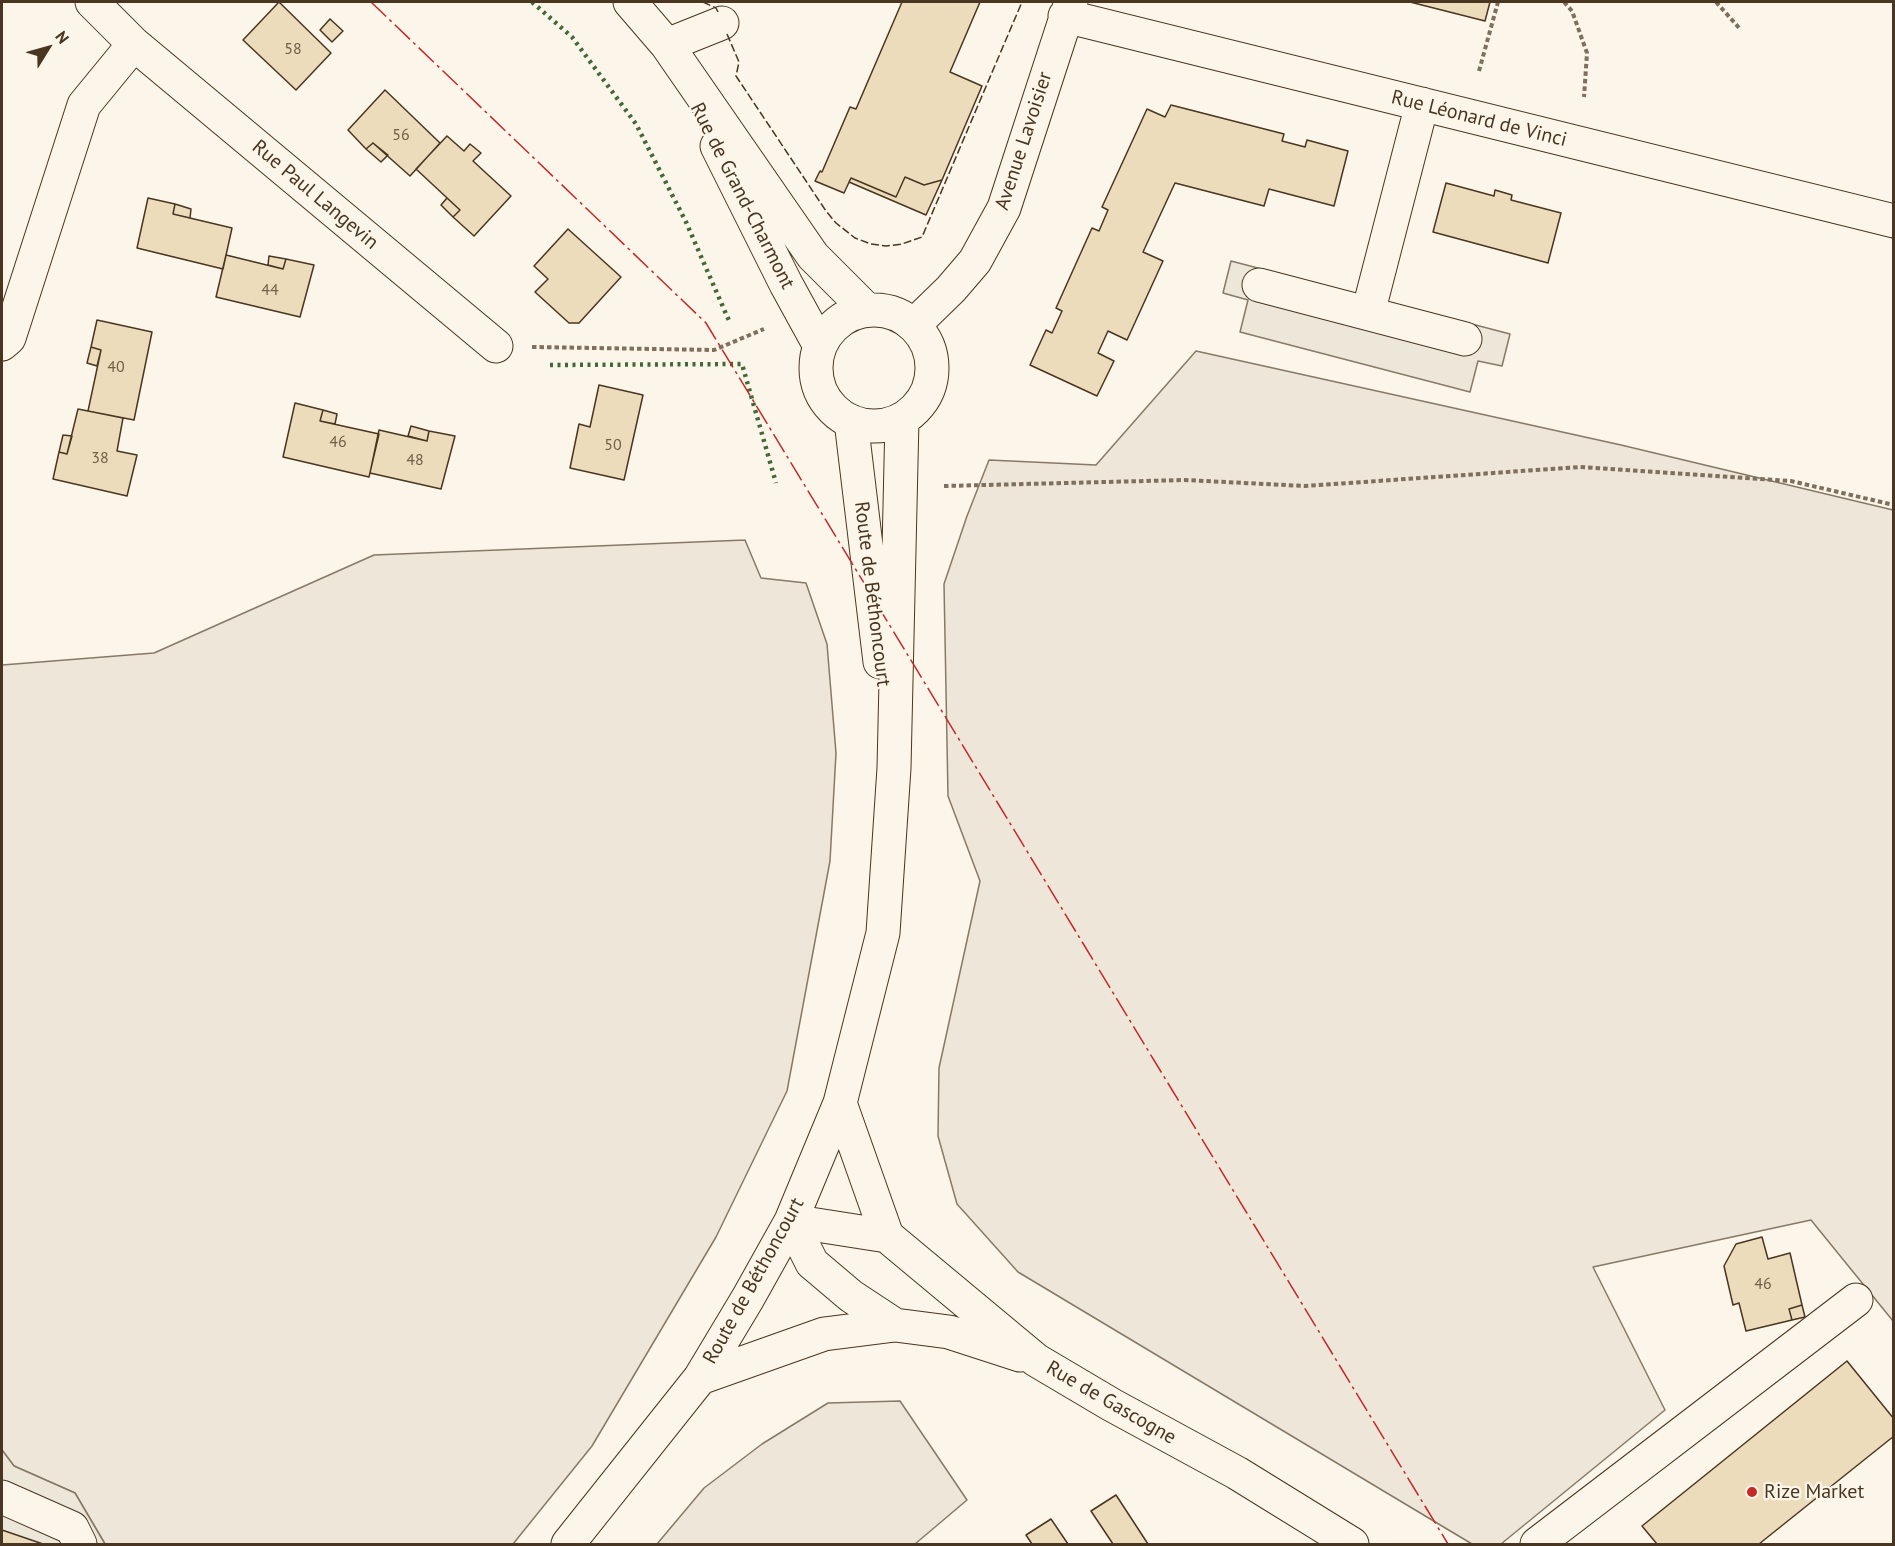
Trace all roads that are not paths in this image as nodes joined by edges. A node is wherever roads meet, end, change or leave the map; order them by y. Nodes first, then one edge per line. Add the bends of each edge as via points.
1 (92, 2) edge
2 (630, 2) edge
3 (1068, 9) edge
4 (722, 23) dead end
5 (134, 44) junction
6 (667, 45) junction
7 (1422, 104) junction
8 (1893, 221) edge
9 (1259, 285) dead end
10 (867, 310) junction
11 (1368, 313) junction
12 (914, 325) junction
13 (1465, 339) dead end
14 (2, 344) edge
15 (496, 346) road end
16 (820, 346) junction
17 (902, 419) junction
18 (851, 421) junction
19 (894, 768) junction
20 (840, 1103) junction
21 (791, 1221) junction
22 (887, 1236) junction
23 (1856, 1300) dead end
24 (895, 1326) junction
25 (1036, 1360) junction
26 (700, 1378) junction
27 (2, 1497) edge
28 (80, 1545) edge
29 (568, 1545) edge
30 (1352, 1545) edge
31 (1537, 1545) edge

1 - 5 street, Rue Paul Langevin
2 - 6 street, Rue de Grand-Charmont
3 - 7 street, Rue Léonard de Vinci
3 - 12 street, Avenue Lavoisier via 1004,208 975,261
4 - 6 street
5 - 14 street via 84,105 9,338
5 - 15 street, Rue Paul Langevin
6 - 10 street, Rue de Grand-Charmont via 813,256
6 - 16 street, Rue de Grand-Charmont
7 - 8 street, Rue Léonard de Vinci
7 - 11 street
9 - 11 street
10 - 12 street via 884,310
10 - 16 street via 839,321
11 - 13 street
12 - 17 street via 926,340 932,375 927,393
16 - 18 street via 816,364 825,398
17 - 18 street via 885,425
17 - 19 street, Route de Béthoncourt
18 - 19 street, Route de Béthoncourt
19 - 20 street, Route de Béthoncourt via 883,933
20 - 21 street, Route de Béthoncourt
20 - 22 street
21 - 22 street
21 - 24 street via 812,1263
21 - 26 street, Route de Béthoncourt
22 - 25 street, Rue de Gascogne
23 - 31 street
24 - 25 street via 949,1332
24 - 26 street via 824,1334
25 - 30 street, Rue de Gascogne via 1237,1473
26 - 29 street, Route de Béthoncourt
27 - 28 street via 72,1528

